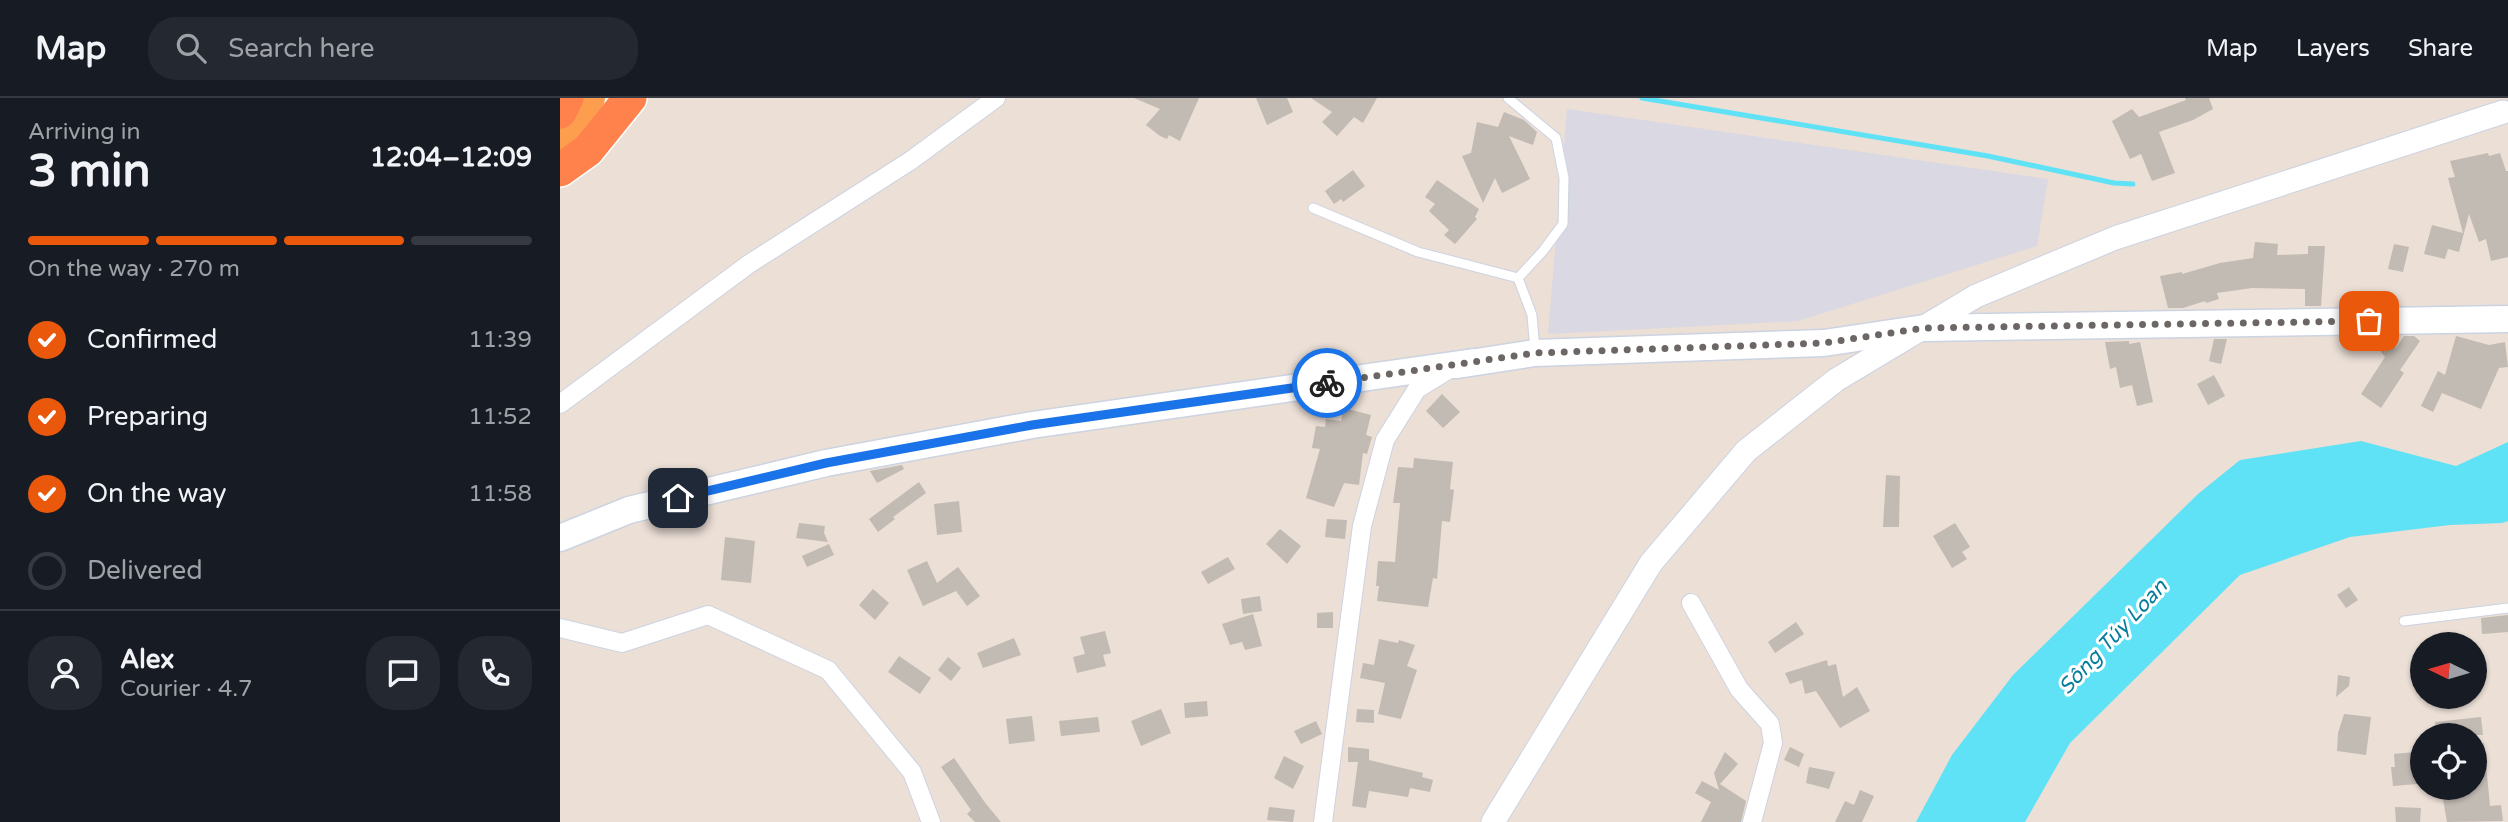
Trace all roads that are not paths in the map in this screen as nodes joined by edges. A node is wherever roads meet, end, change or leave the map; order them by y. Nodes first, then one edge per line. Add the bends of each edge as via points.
1 (567, 98) edge
2 (590, 98) edge
3 (630, 98) edge
4 (996, 98) edge
5 (1508, 98) edge
6 (560, 112) edge
7 (2503, 113) edge
8 (560, 139) edge
9 (560, 170) edge
10 (1313, 208) dead end
11 (1518, 278) junction
12 (2508, 319) edge
13 (1924, 328) junction
14 (1535, 353) junction
15 (1457, 365) joint
16 (560, 404) edge
17 (560, 538) edge
18 (1692, 603) dead end
19 (2508, 608) edge
20 (2404, 621) dead end
21 (560, 628) edge
22 (931, 822) edge
23 (1323, 822) edge
24 (1493, 822) edge
25 (1752, 822) edge

1 - 6 highway
2 - 8 highway
3 - 9 highway via 588,150
4 - 16 street via 910,161 749,264
5 - 11 lane via 1556,138 1564,177 1563,224
7 - 13 street via 2115,238 1976,296
10 - 11 lane via 1418,252
11 - 14 lane via 1532,314
12 - 13 main road
13 - 14 main road via 1824,343
13 - 24 street via 1836,380 1746,451 1651,563
14 - 15 main road
14 - 17 main road via 1045,423 826,463 629,509
15 - 23 street via 1417,389 1385,440 1362,526
18 - 25 street via 1739,689 1773,731
19 - 20 lane
21 - 22 street via 622,643 708,615 828,670 912,772

